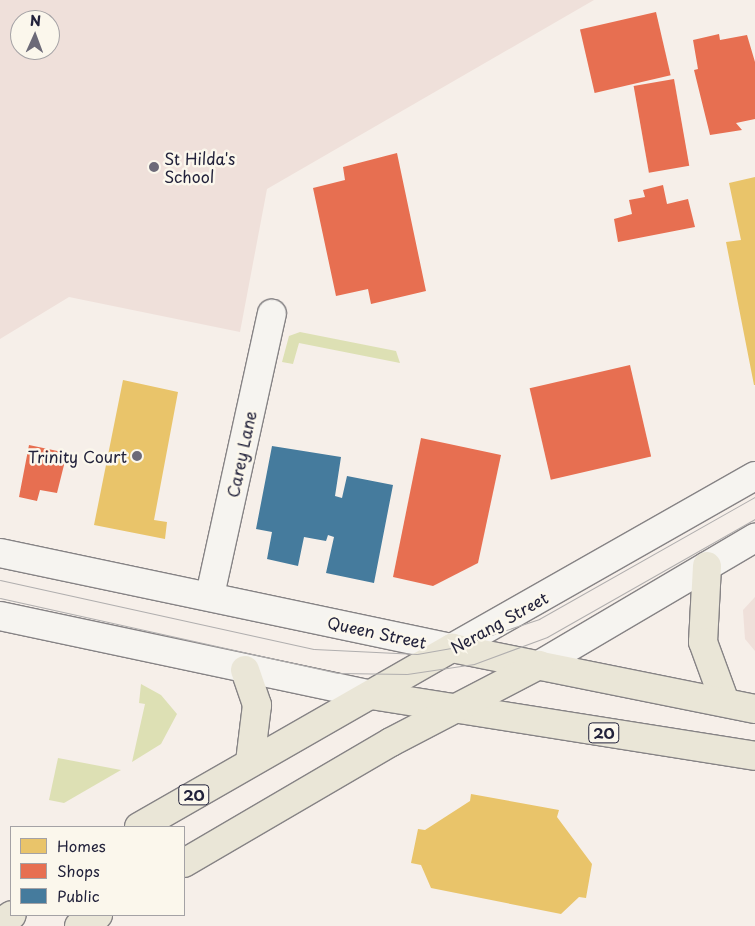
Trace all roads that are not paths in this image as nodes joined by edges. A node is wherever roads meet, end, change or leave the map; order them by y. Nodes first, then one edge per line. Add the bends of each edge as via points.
1 (272, 314) dead end
2 (755, 476) edge
3 (755, 538) edge
4 (0, 553) edge
5 (707, 566) junction
6 (210, 595) junction
7 (0, 616) edge
8 (452, 648) junction
9 (539, 665) junction
10 (245, 670) junction
11 (371, 695) junction
12 (725, 702) junction
13 (454, 709) junction
14 (755, 709) edge
15 (755, 756) edge
16 (250, 762) junction
17 (141, 826) edge
18 (185, 862) edge
19 (10, 916) edge
20 (96, 916) edge
21 (0, 923) edge
22 (80, 926) edge

1 - 6 street, Carey Lane
2 - 8 street, Nerang Street
3 - 5 street
4 - 6 street, Queen Street
5 - 9 street
5 - 12 main road via 703,642
6 - 8 street, Queen Street
7 - 10 street
8 - 9 main road, Queen Street
8 - 11 main road, Nerang Street / 20
9 - 12 main road, Queen Street
9 - 13 main road
10 - 11 street
10 - 16 main road via 258,705
11 - 13 main road, 20
11 - 16 main road, Nerang Street / 20
12 - 14 main road, Queen Street
13 - 15 main road, 20
13 - 18 main road
16 - 17 main road, Nerang Street / 20
19 - 21 main road
20 - 22 main road

